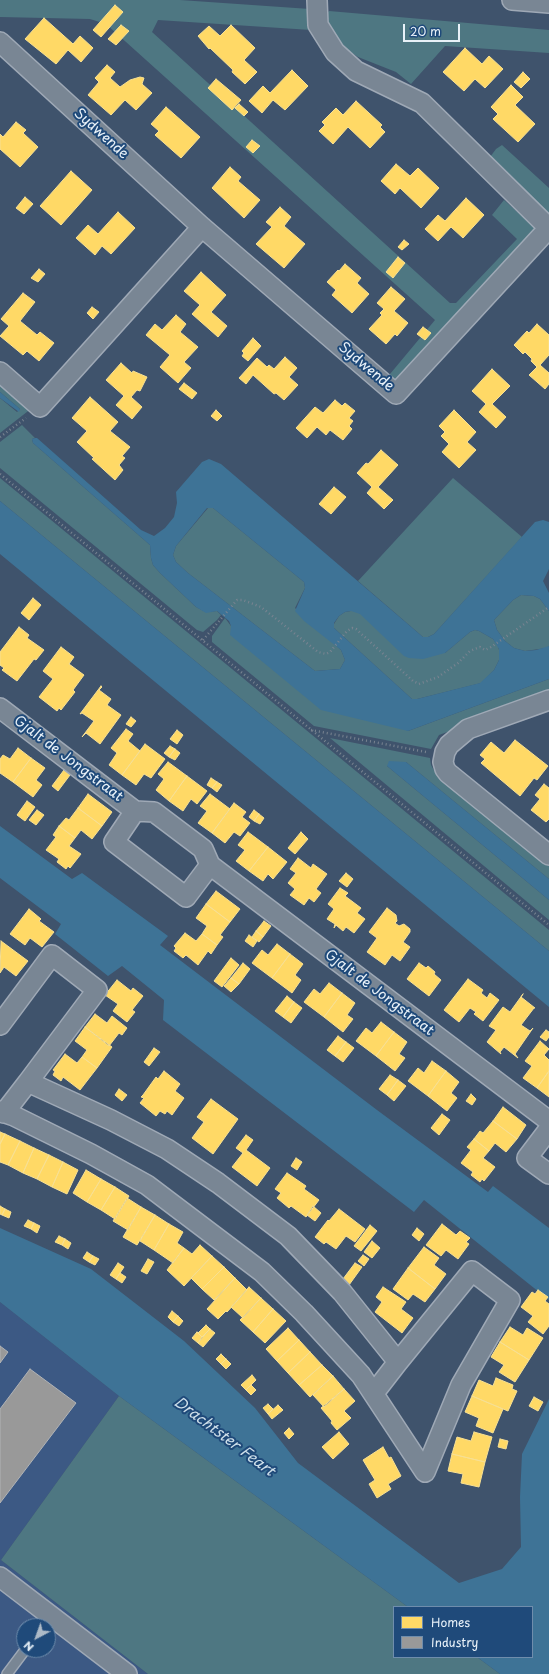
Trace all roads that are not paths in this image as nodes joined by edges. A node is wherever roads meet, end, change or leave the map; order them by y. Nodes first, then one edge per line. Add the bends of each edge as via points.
1 (317, 0) edge
2 (512, 0) edge
3 (549, 3) edge
4 (0, 42) edge
5 (202, 226) junction
6 (549, 228) edge
7 (0, 372) edge
8 (549, 700) edge
9 (0, 708) edge
10 (135, 811) junction
11 (549, 855) edge
12 (210, 866) junction
13 (0, 1025) edge
14 (28, 1082) junction
15 (2, 1112) edge
16 (549, 1121) edge
17 (549, 1129) edge
18 (549, 1174) edge
19 (398, 1362) junction
20 (374, 1393) junction
21 (0, 1577) edge
22 (44, 1618) edge
23 (56, 1627) edge
24 (19, 1658) edge
25 (7, 1674) edge
26 (127, 1674) edge

1 - 6 street, Sydwende via 318,25 335,52 356,71 422,103
2 - 3 street
4 - 5 street, Sydwende
5 - 6 street, Sydwende via 396,394
5 - 7 street via 40,406
8 - 11 street via 468,729 449,745 443,762 448,773
9 - 10 street, Gjalt de Jongstraat
10 - 12 street, Gjalt de Jongstraat via 154,812 204,849
10 - 12 street, Gjalt de Jongstraat via 114,842 186,897
12 - 16 street, Gjalt de Jongstraat
13 - 14 street via 52,955 97,990
14 - 15 street
14 - 19 street via 160,1145 218,1183 288,1236 342,1292
15 - 20 street via 147,1184 205,1227 262,1272 304,1313 361,1375
17 - 18 street via 527,1158
19 - 20 street
19 - 20 street via 472,1271 510,1300 461,1384 425,1472
21 - 22 street
23 - 26 street
24 - 25 lane

